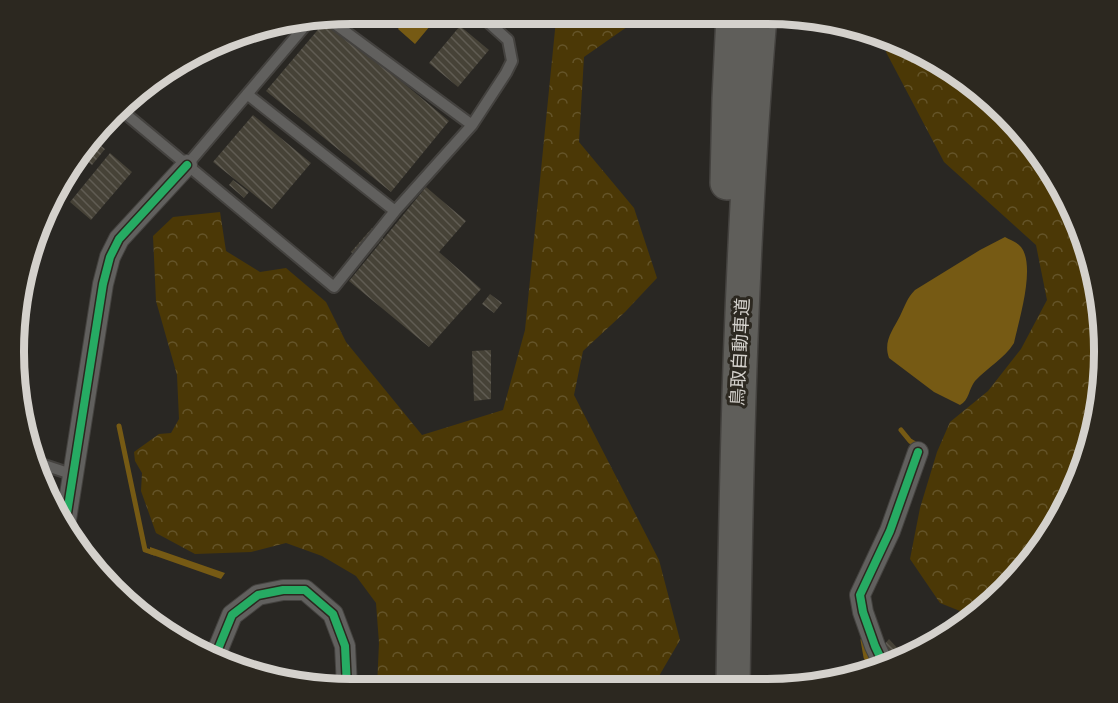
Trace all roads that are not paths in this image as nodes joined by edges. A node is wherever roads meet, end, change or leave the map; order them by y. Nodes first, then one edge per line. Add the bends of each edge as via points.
1 (490, 24) edge
2 (733, 24) edge
3 (759, 24) edge
4 (336, 25) edge
5 (303, 28) edge
6 (247, 94) junction
7 (126, 114) edge
8 (472, 125) junction
9 (187, 165) junction
10 (395, 211) junction
11 (918, 452) dead end
12 (44, 465) edge
13 (74, 475) junction
14 (67, 513) edge
15 (218, 650) edge
16 (881, 659) edge
17 (347, 679) edge
18 (718, 679) edge
19 (733, 679) edge

1 - 8 lane via 508,40 512,61
2 - 18 highway, 鳥取自動車道 via 728,109
3 - 19 highway, 鳥取自動車道 via 736,456
4 - 8 lane
5 - 6 lane
6 - 9 lane
6 - 10 lane
7 - 9 lane
8 - 10 lane
9 - 10 lane via 334,287
9 - 13 street via 118,239 110,257
11 - 16 street via 890,531 860,595
12 - 13 lane
13 - 14 street
15 - 17 street via 232,615 258,595 305,591 333,614 345,646

